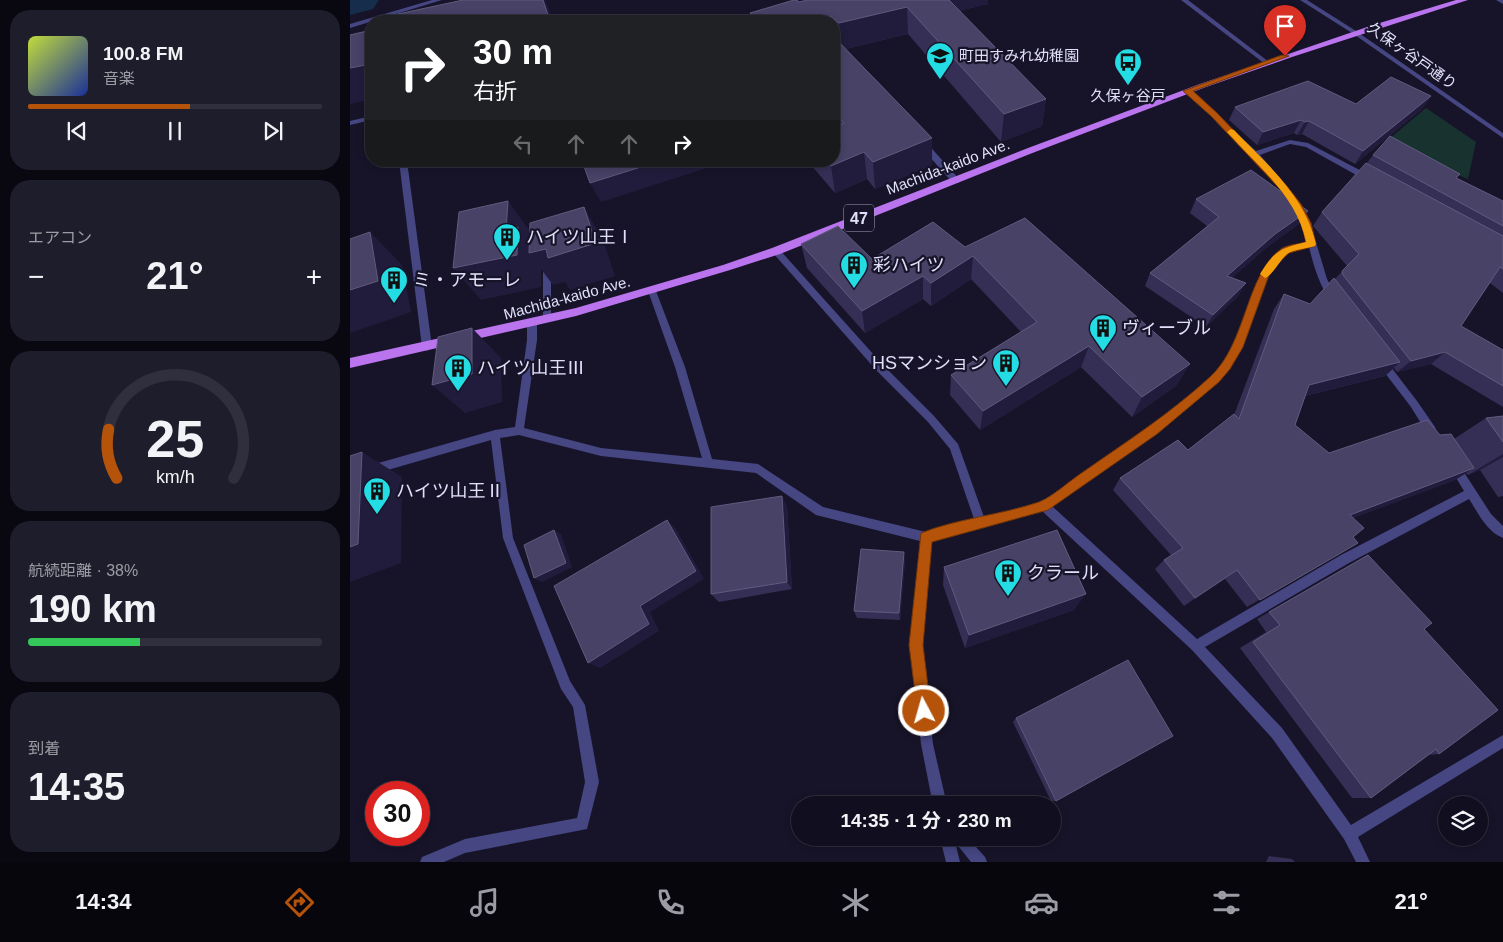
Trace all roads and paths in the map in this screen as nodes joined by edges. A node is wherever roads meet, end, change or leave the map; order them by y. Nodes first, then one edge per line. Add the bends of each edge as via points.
1 (439, 0) edge
2 (1184, 0) edge
3 (1303, 0) edge
4 (1464, 0) edge
5 (1499, 0) edge
6 (1503, 2) edge
7 (390, 15) edge
8 (365, 22) edge
9 (350, 26) edge
10 (1354, 32) junction
11 (1267, 63) junction
12 (1187, 91) junction
13 (365, 119) edge
14 (350, 123) edge
15 (1503, 136) edge
16 (919, 140) edge
17 (1254, 155) junction
18 (404, 167) edge
19 (956, 180) junction
20 (1376, 182) edge
21 (1311, 244) junction
22 (776, 251) junction
23 (547, 257) edge
24 (652, 291) junction
25 (1339, 306) edge
26 (547, 319) junction
27 (532, 323) junction
28 (427, 347) junction
29 (1374, 351) edge
30 (350, 363) edge
31 (520, 431) junction
32 (495, 434) junction
33 (1435, 437) edge
34 (1451, 461) edge
35 (708, 462) junction
36 (350, 476) edge
37 (1472, 493) junction
38 (1044, 506) junction
39 (981, 523) junction
40 (1503, 533) edge
41 (926, 537) junction
42 (1196, 646) junction
43 (1503, 741) edge
44 (938, 796) edge
45 (1349, 834) junction
46 (949, 846) edge
47 (967, 846) edge
48 (427, 862) edge
49 (952, 862) edge
50 (980, 862) edge
51 (1363, 862) edge

1 - 7 street
2 - 11 street
3 - 10 street, 久保ヶ谷戸通り
4 - 10 main road, Machida-kaido Ave. / 47
5 - 6 street
8 - 9 street
10 - 11 main road, Machida-kaido Ave. / 47
10 - 15 street, 久保ヶ谷戸通り
11 - 12 main road, Machida-kaido Ave. / 47
12 - 17 street
12 - 19 main road, Machida-kaido Ave. / 47
13 - 14 street
16 - 19 street
17 - 20 street via 1290,142 1308,145
17 - 21 street via 1298,207
18 - 28 street
19 - 22 main road, Machida-kaido Ave. / 47
21 - 25 street via 1321,278
21 - 38 street via 1286,250 1274,261 1265,274 1238,347 1216,379 1152,431
22 - 24 main road, Machida-kaido Ave. / 47
22 - 39 street via 880,368 932,419 954,447
23 - 26 street
24 - 26 main road, Machida-kaido Ave. / 47
24 - 35 street via 680,367
26 - 27 main road, Machida-kaido Ave. / 47
27 - 28 main road, Machida-kaido Ave. / 47
27 - 31 street
28 - 30 main road, Machida-kaido Ave. / 47
29 - 33 street
31 - 32 street
31 - 35 street via 601,452
32 - 36 street
32 - 48 street via 508,538 566,686 579,704 592,782 582,824 465,846
34 - 37 street
35 - 41 street via 758,469 820,511
37 - 40 street via 1487,518
37 - 42 street via 1345,559
38 - 39 street
38 - 42 street
39 - 41 street
41 - 44 street via 916,645 927,744
42 - 45 street via 1276,732
43 - 45 street
45 - 51 street
46 - 49 street
47 - 50 street

